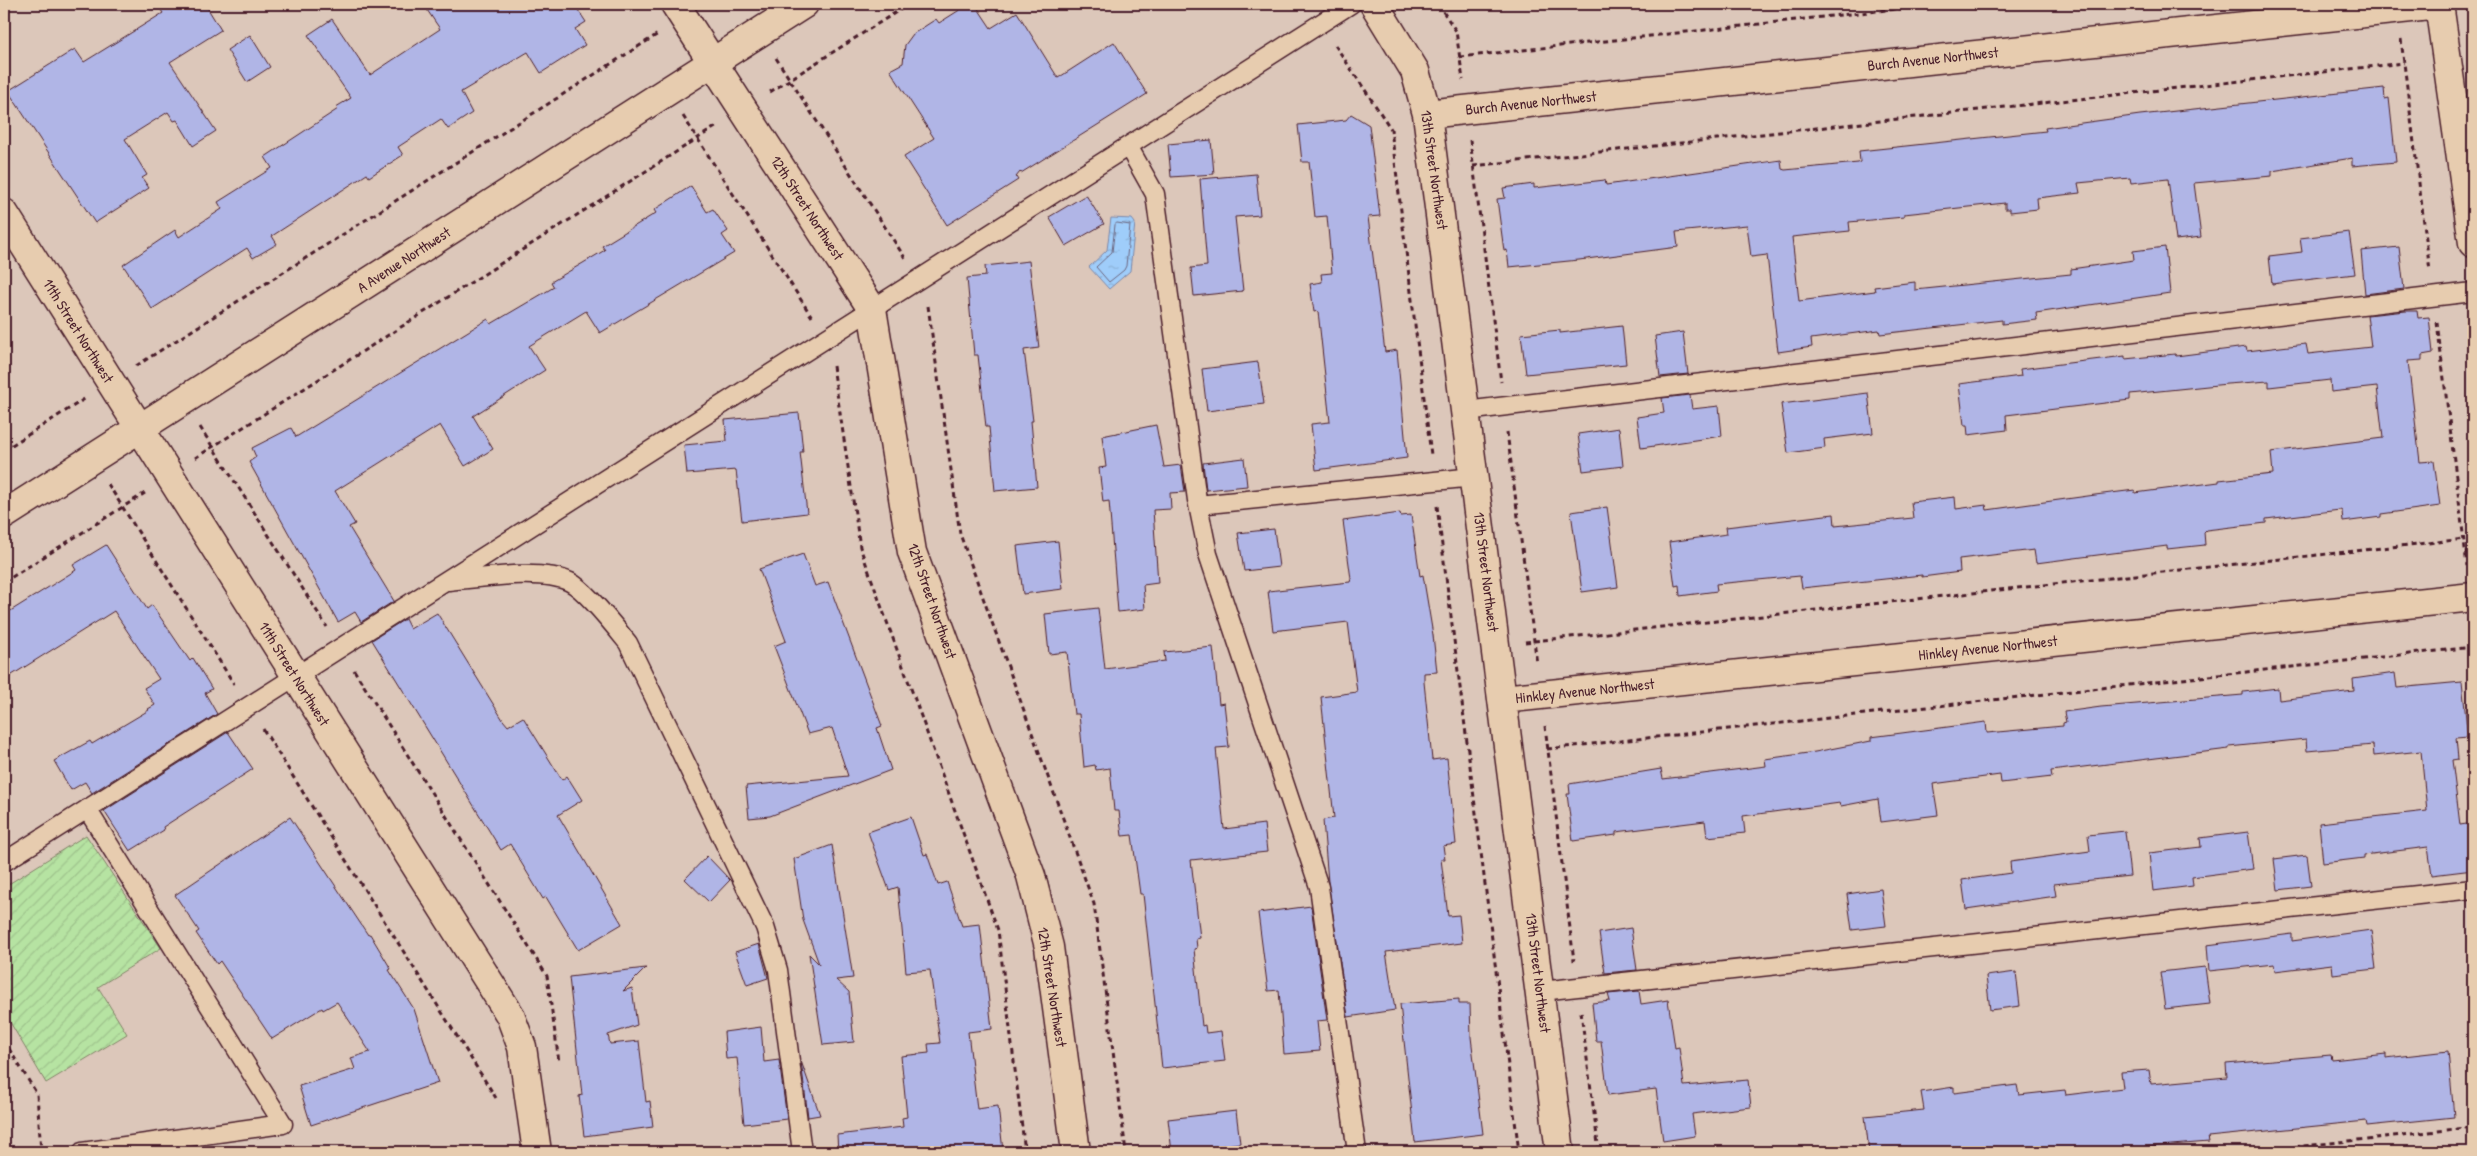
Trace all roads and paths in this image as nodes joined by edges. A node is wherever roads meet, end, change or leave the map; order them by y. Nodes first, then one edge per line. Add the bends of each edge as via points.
1 (675, 4) edge
2 (804, 4) edge
3 (909, 4) edge
4 (1352, 4) edge
5 (1374, 4) edge
6 (1438, 4) edge
7 (1941, 4) edge
8 (2439, 4) edge
9 (1321, 23) junction
10 (663, 31) dead end
11 (773, 54) dead end
12 (1460, 57) junction
13 (712, 62) junction
14 (2404, 63) dead end
15 (790, 80) junction
16 (1464, 82) dead end
17 (763, 97) dead end
18 (680, 112) dead end
19 (1427, 114) junction
20 (722, 123) dead end
21 (697, 138) junction
22 (1128, 146) junction
23 (1473, 166) dead end
24 (4, 213) edge
25 (2473, 243) edge
26 (919, 279) junction
27 (2473, 292) edge
28 (872, 309) junction
29 (826, 339) junction
30 (130, 371) dead end
31 (88, 397) dead end
32 (1465, 411) junction
33 (196, 421) dead end
34 (139, 430) junction
35 (212, 446) junction
36 (4, 450) edge
37 (192, 459) dead end
38 (1474, 477) junction
39 (105, 480) dead end
40 (1434, 481) junction
41 (147, 491) dead end
42 (1198, 505) junction
43 (122, 507) junction
44 (4, 516) edge
45 (2464, 539) dead end
46 (2473, 552) edge
47 (2466, 553) dead end
48 (446, 581) junction
49 (4, 582) edge
50 (2473, 597) edge
51 (1518, 642) dead end
52 (2473, 647) edge
53 (340, 648) junction
54 (296, 676) junction
55 (1502, 700) junction
56 (248, 707) junction
57 (1544, 719) dead end
58 (1547, 749) junction
59 (87, 809) junction
60 (4, 862) edge
61 (2473, 889) edge
62 (1578, 987) junction
63 (1541, 991) junction
64 (4, 1041) edge
65 (559, 1064) dead end
66 (498, 1107) dead end
67 (2473, 1127) edge
68 (41, 1152) edge
69 (82, 1152) edge
70 (537, 1152) edge
71 (802, 1152) edge
72 (1025, 1152) edge
73 (1076, 1152) edge
74 (1126, 1152) edge
75 (1357, 1152) edge
76 (1519, 1152) edge
77 (1560, 1152) edge
78 (1599, 1152) edge
79 (2250, 1152) edge

1 - 13 street, 12th Street Northwest
2 - 13 street, A Avenue Northwest
3 - 15 path
4 - 9 lane
5 - 19 street, 13th Street Northwest via 1415,71
6 - 12 path via 1456,31
7 - 12 path
8 - 19 street, Burch Avenue Northwest
8 - 25 street
9 - 22 lane
9 - 40 path via 1391,129
10 - 30 path
11 - 15 path
12 - 16 path
13 - 28 street, 12th Street Northwest
13 - 34 street, A Avenue Northwest
14 - 23 path
15 - 17 path
15 - 26 path
18 - 21 path
19 - 32 street, 13th Street Northwest
20 - 21 path
21 - 29 path
21 - 35 path
22 - 26 lane
22 - 42 lane via 1155,194
24 - 34 street, 11th Street Northwest
26 - 28 lane
26 - 74 path via 926,291 960,534 1094,904
27 - 32 lane
28 - 29 lane
28 - 73 street, 12th Street Northwest via 912,552 1032,876 1049,947
29 - 48 lane
29 - 72 path via 830,344 860,547 998,930
31 - 36 path
32 - 38 street, 13th Street Northwest
33 - 35 path
34 - 44 street, A Avenue Northwest
34 - 54 street, 11th Street Northwest
35 - 37 path
35 - 53 path
38 - 40 lane
38 - 55 street, 13th Street Northwest
39 - 43 path
40 - 42 lane
40 - 76 path
41 - 43 path
42 - 75 lane via 1208,554 1319,887
43 - 49 path
43 - 56 path
45 - 51 path
46 - 47 path
48 - 53 lane
48 - 71 lane via 538,575 570,582 602,611 628,643 766,928 778,970
50 - 55 street, Hinkley Avenue Northwest
52 - 58 path
53 - 54 lane
53 - 65 path via 548,976
54 - 56 lane
54 - 70 street, 11th Street Northwest via 510,1014 522,1047
55 - 63 street, 13th Street Northwest
56 - 59 lane
56 - 66 path via 496,1099
57 - 58 path
58 - 62 path
59 - 60 lane
59 - 69 lane via 283,1124
61 - 62 lane
62 - 63 lane
62 - 78 path
63 - 77 street, 13th Street Northwest
64 - 68 path via 37,1094
67 - 79 path

